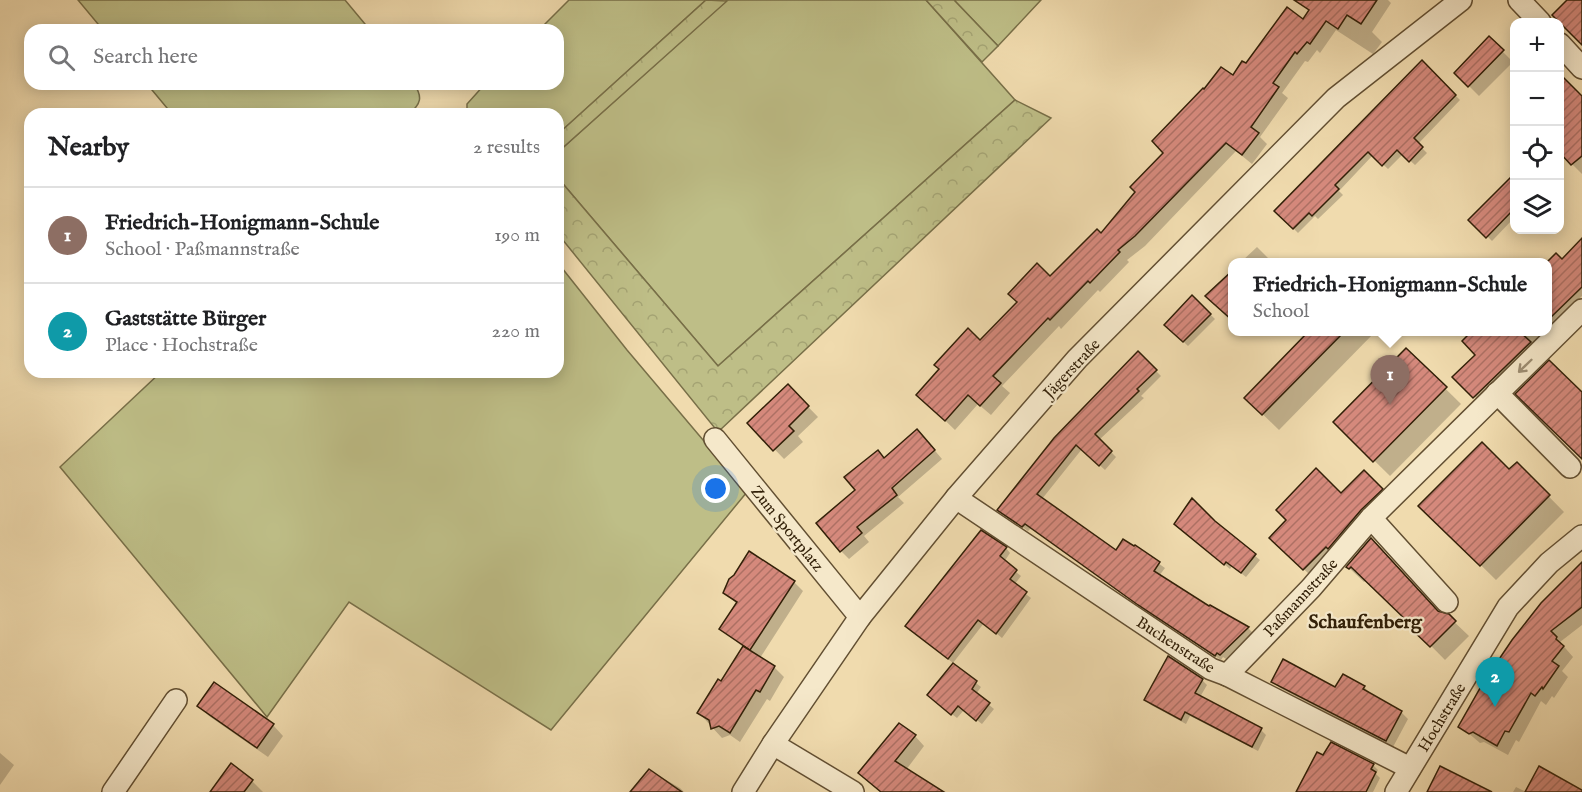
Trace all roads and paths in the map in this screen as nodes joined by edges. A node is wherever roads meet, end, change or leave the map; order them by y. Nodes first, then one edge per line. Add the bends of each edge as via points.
1 (1461, 0) edge
2 (1519, 0) edge
3 (1536, 18) edge
4 (1564, 48) edge
5 (1582, 68) edge
6 (1582, 310) edge
7 (1497, 393) junction
8 (715, 439) dead end
9 (1570, 466) dead end
10 (956, 498) junction
11 (1371, 518) junction
12 (1582, 536) edge
13 (1447, 602) dead end
14 (860, 617) junction
15 (1227, 675) junction
16 (176, 700) dead end
17 (773, 744) junction
18 (1410, 768) junction
19 (113, 792) edge
20 (743, 792) edge
21 (853, 792) edge
22 (1396, 792) edge

1 - 10 street, Jägerstraße via 1336,98 1077,359
2 - 3 street
4 - 5 street
6 -> 7 street, Paßmannstraße
7 - 9 street
7 - 11 street, Paßmannstraße
8 - 14 street, Zum Sportplatz
10 - 14 street, Jägerstraße
10 - 15 street, Buchenstraße via 1210,669
11 - 13 street
11 - 15 street, Paßmannstraße via 1311,588
12 - 18 street, Hochstraße via 1508,607
14 - 17 street, Jägerstraße
15 - 18 street, Buchenstraße
16 - 19 street
17 - 20 street, Jägerstraße
17 - 21 street
18 - 22 street, Hochstraße

